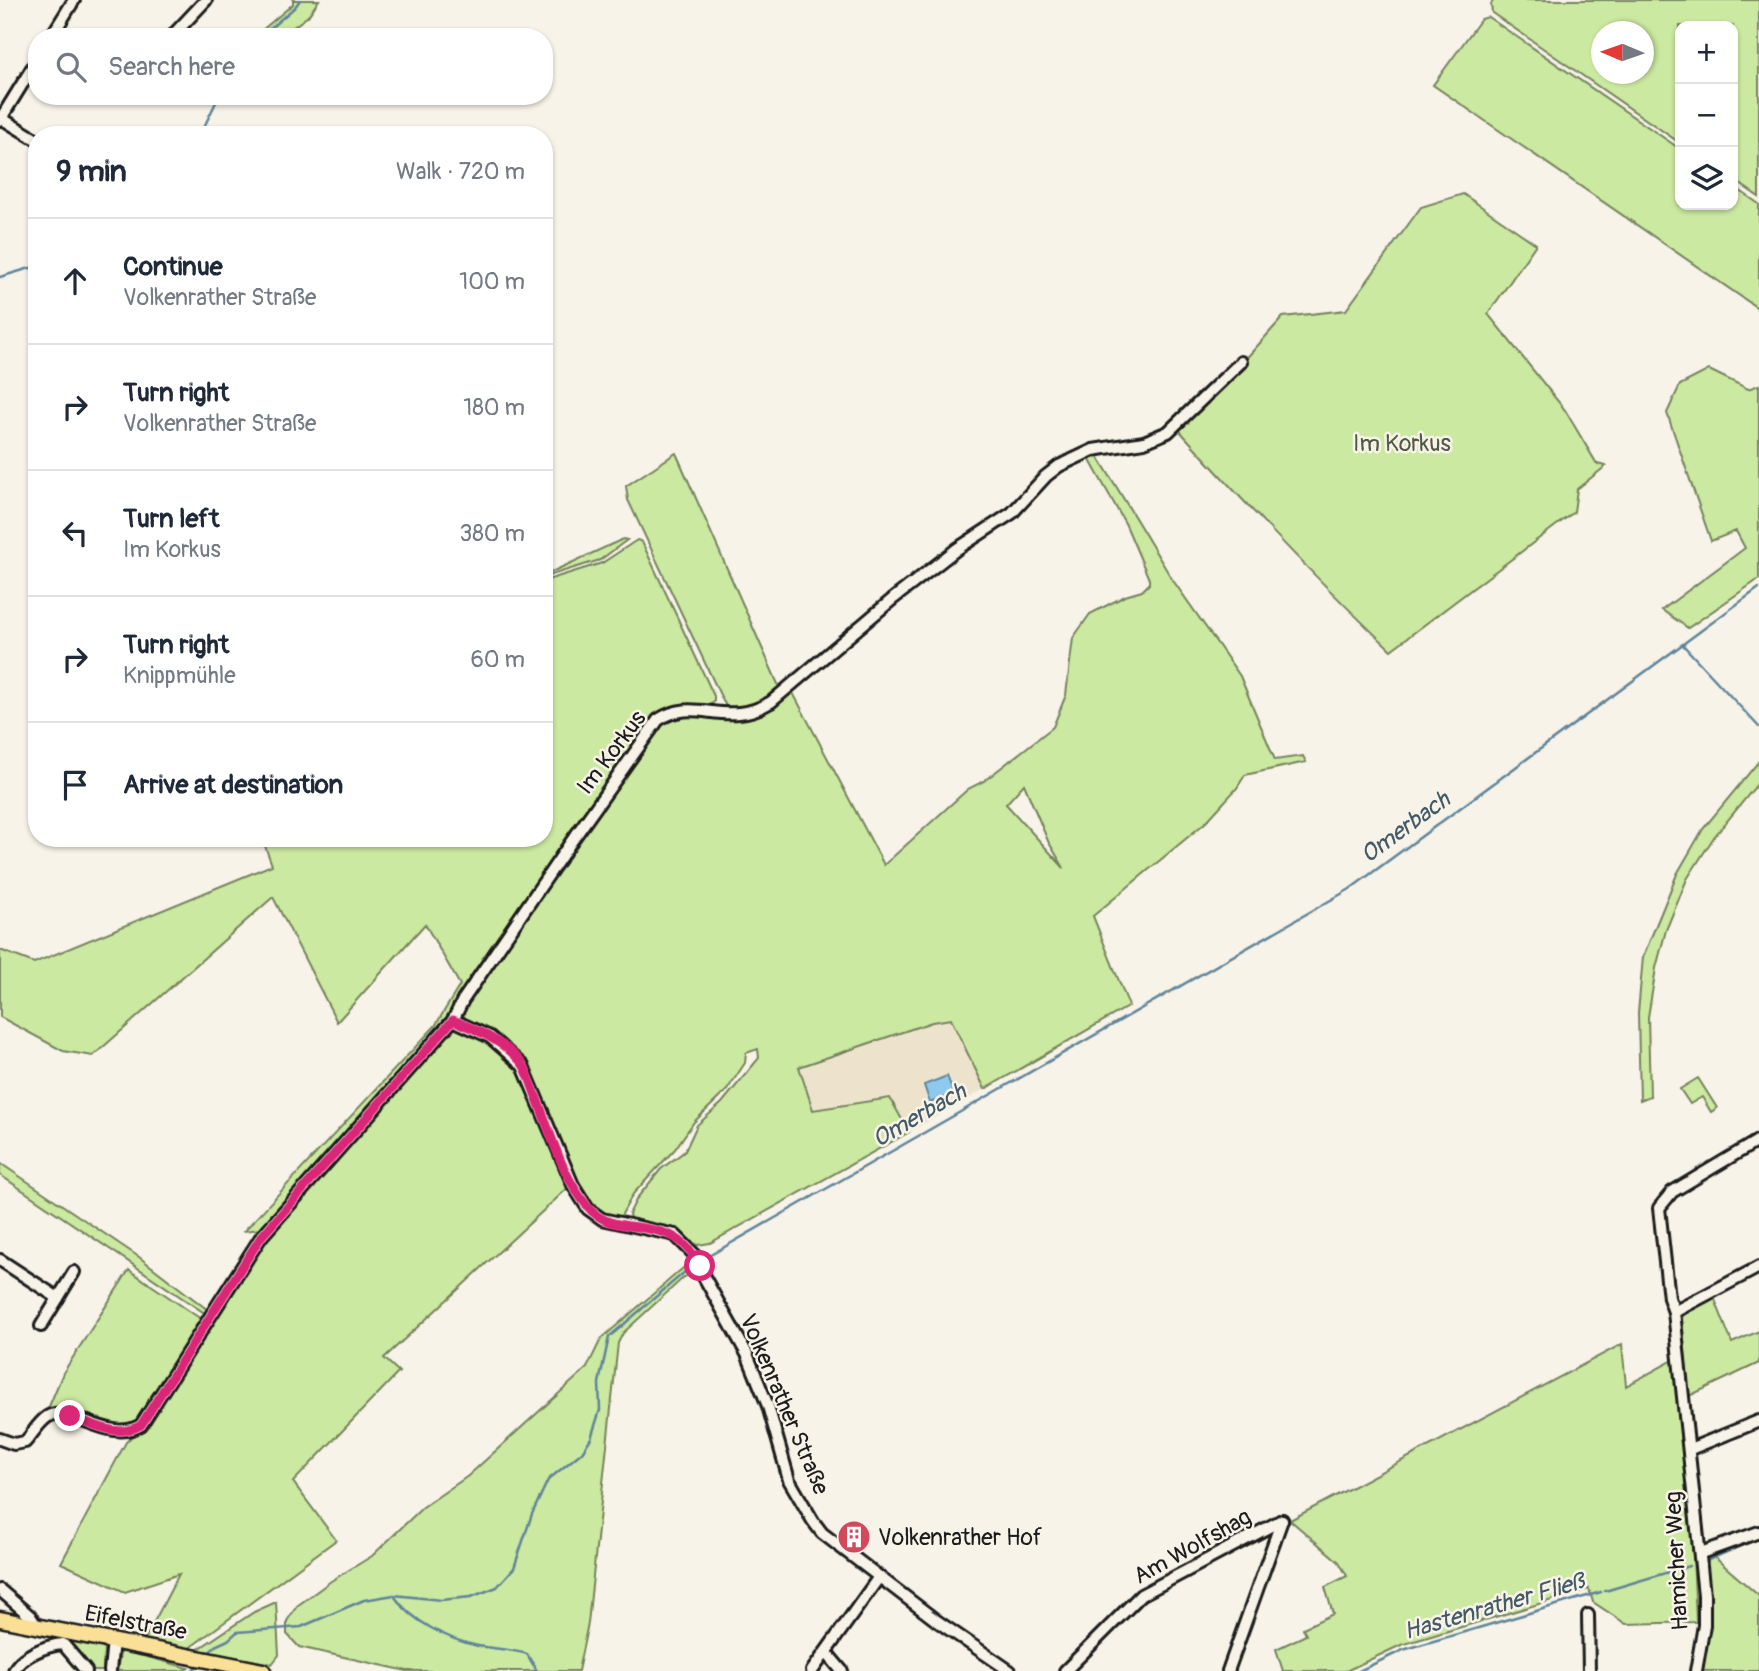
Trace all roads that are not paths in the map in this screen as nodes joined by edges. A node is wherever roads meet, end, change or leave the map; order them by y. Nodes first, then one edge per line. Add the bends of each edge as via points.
1 (74, 0) edge
2 (206, 0) edge
3 (57, 28) edge
4 (180, 28) edge
5 (28, 75) edge
6 (1, 119) edge
7 (28, 135) edge
8 (1241, 362) dead end
9 (453, 1020) junction
10 (1759, 1140) edge
11 (0, 1260) edge
12 (1759, 1267) edge
13 (74, 1272) dead end
14 (58, 1298) junction
15 (1674, 1312) junction
16 (41, 1326) dead end
17 (1759, 1421) edge
18 (0, 1439) edge
19 (1690, 1449) junction
20 (1759, 1532) edge
21 (1701, 1553) junction
22 (879, 1577) junction
23 (0, 1590) edge
24 (1588, 1615) dead end
25 (0, 1619) edge
26 (36, 1625) junction
27 (113, 1640) junction
28 (826, 1652) junction
29 (14, 1671) edge
30 (86, 1671) edge
31 (110, 1671) edge
32 (263, 1671) edge
33 (812, 1671) edge
34 (842, 1671) edge
35 (1010, 1671) edge
36 (1065, 1671) edge
37 (1228, 1671) edge
38 (1589, 1671) edge
39 (1696, 1671) edge

1 - 3 street
2 - 4 street
5 - 6 street
6 - 7 street
8 - 9 street, Im Korkus via 1168,432 1144,442 1093,450 1059,466 1012,513 926,573 771,702 742,713 682,710 658,720 570,842
9 - 18 street, Im Korkus via 261,1237 145,1420 133,1430 119,1431 52,1415 25,1442
9 - 22 street, Volkenrather Straße via 490,1037 523,1066 573,1185 589,1209 602,1219 675,1235 698,1262 747,1354 789,1480 822,1533
10 - 15 street, Hamicher Weg via 1672,1192 1659,1209
11 - 14 street
12 - 15 street
13 - 14 street
14 - 16 street
15 - 19 street, Hamicher Weg
17 - 19 street
19 - 21 street, Hamicher Weg
20 - 21 street
21 - 39 street, Hamicher Weg via 1703,1625
22 - 28 street
22 - 35 street, Volkenrather Straße
23 - 26 street
24 - 38 street
25 - 26 main road, Eifelstraße
26 - 27 main road, Eifelstraße
27 - 31 street
27 - 32 main road, Eifelstraße
28 - 33 street
28 - 34 street
29 - 30 street via 22,1659 63,1644
36 - 37 street, Am Wolfshag via 1142,1595 1282,1520

